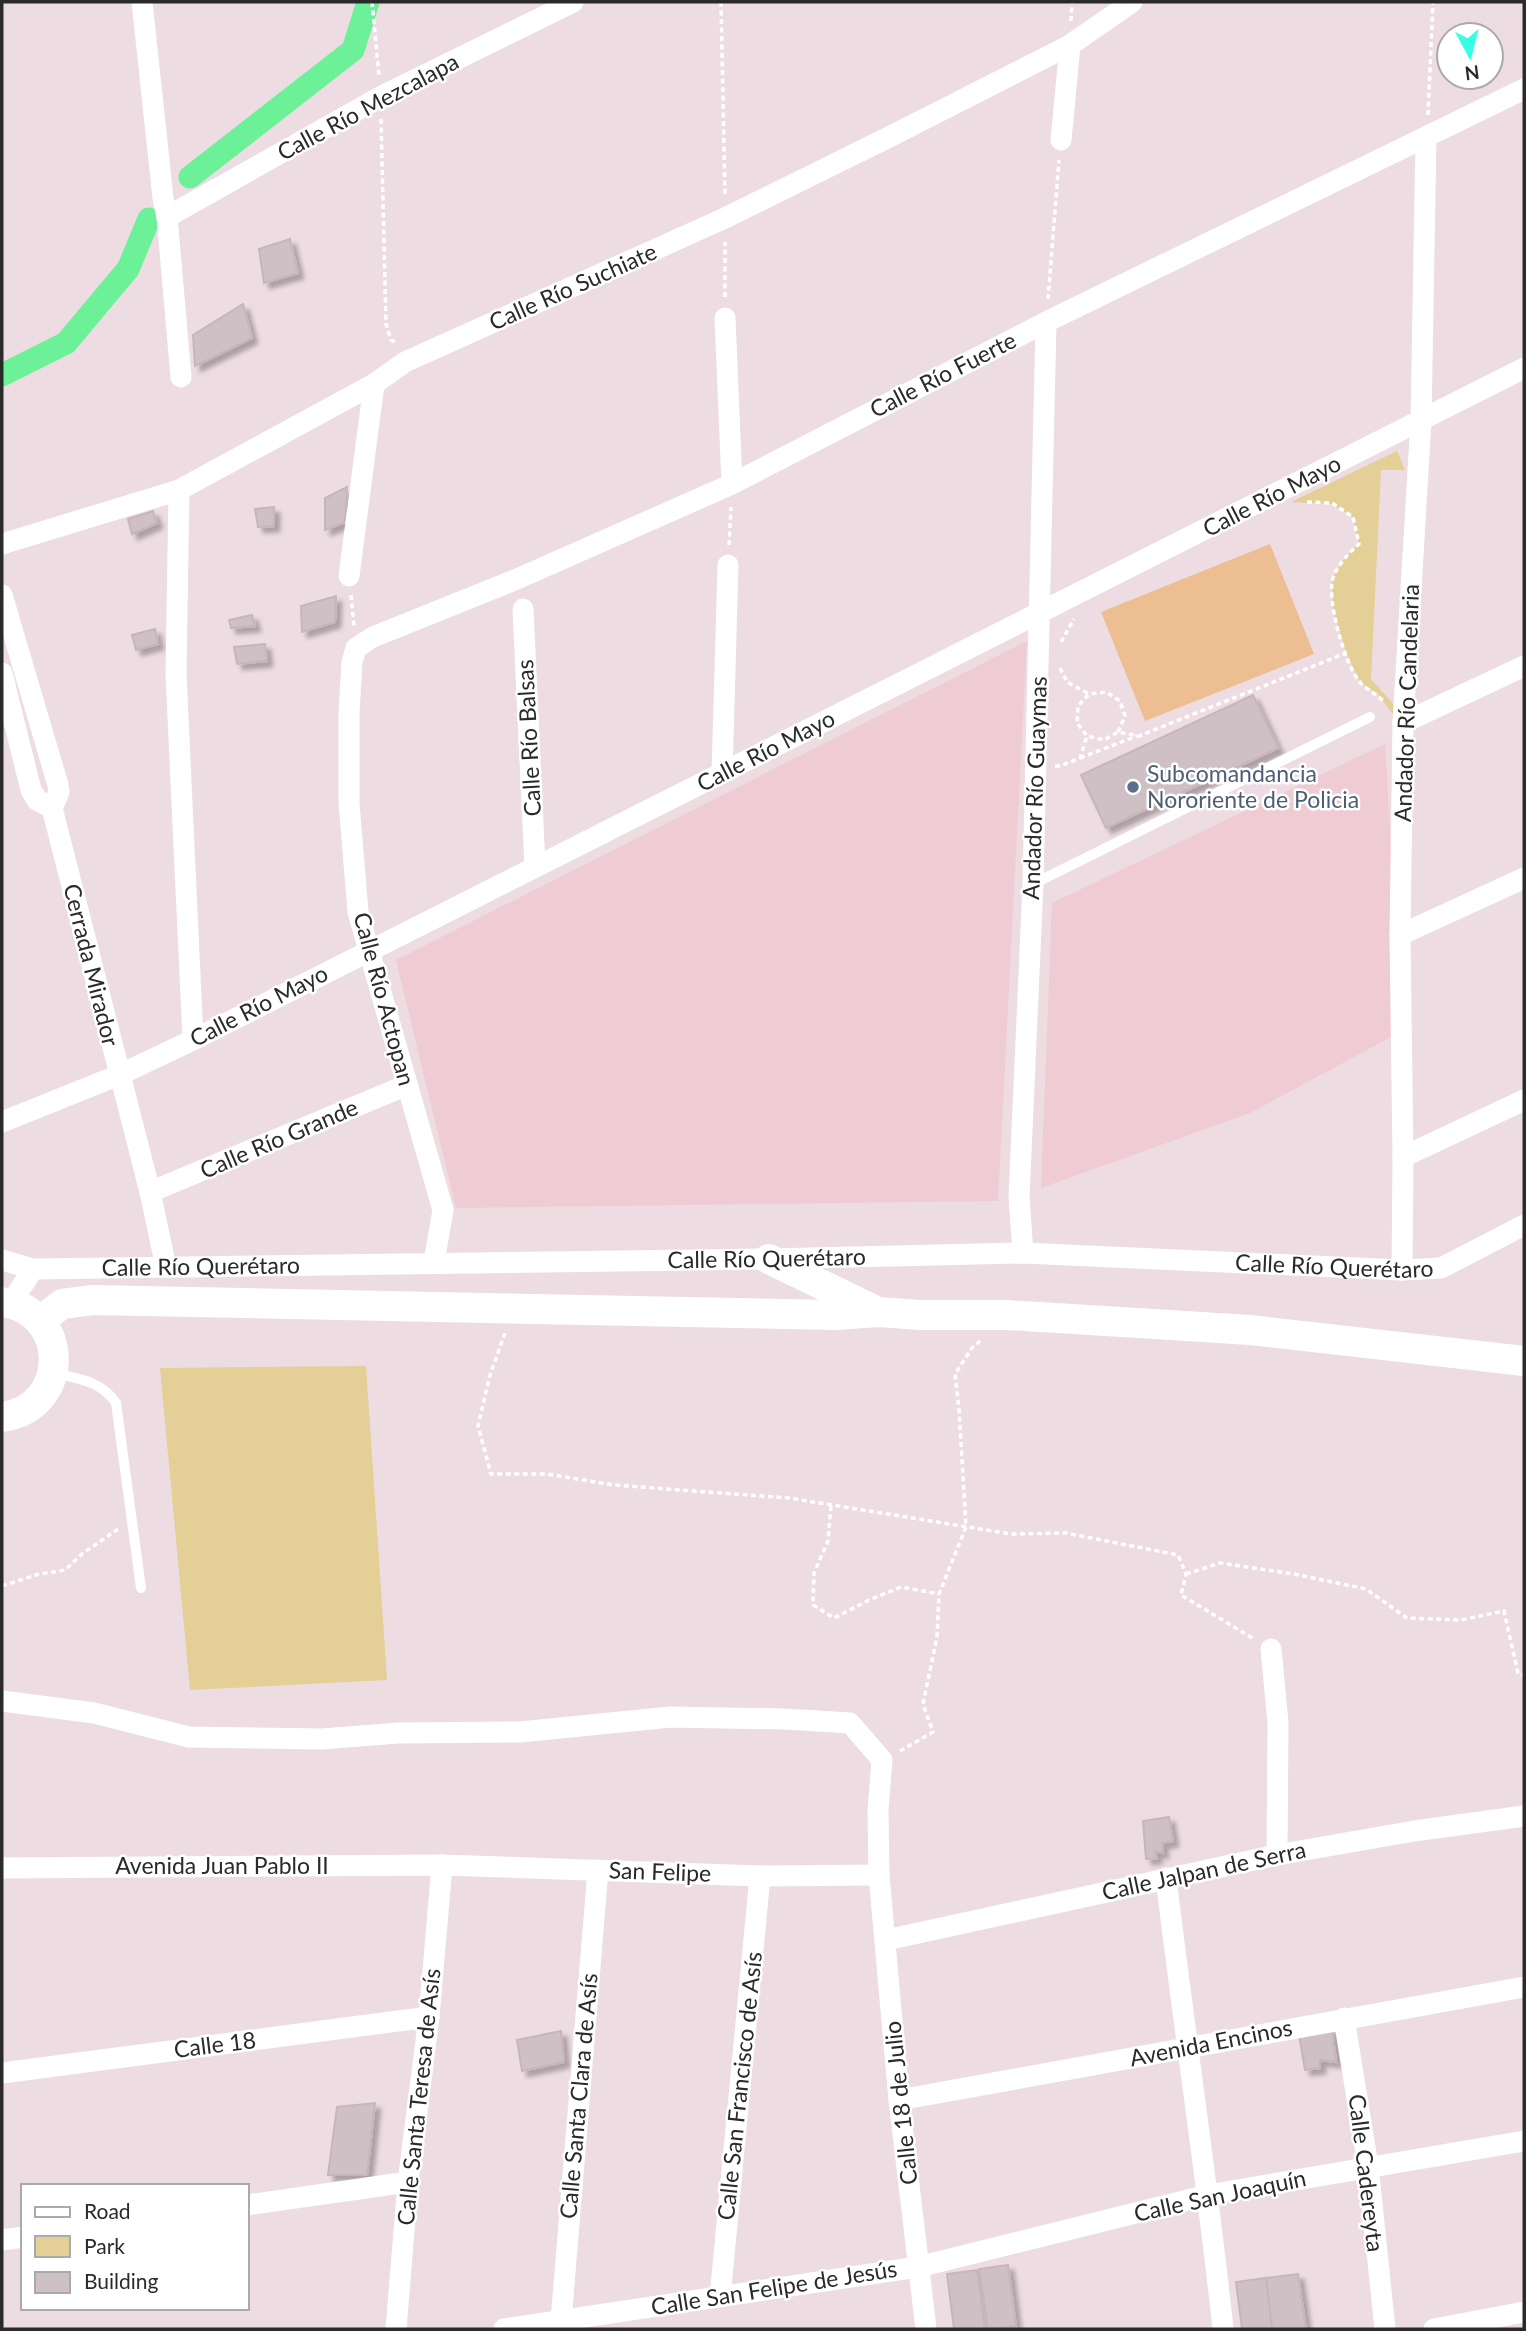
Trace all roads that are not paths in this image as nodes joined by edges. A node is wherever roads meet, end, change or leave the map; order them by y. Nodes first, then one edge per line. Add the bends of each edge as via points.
1 (142, 2) edge
2 (573, 2) edge
3 (1132, 2) edge
4 (1070, 45) junction
5 (1524, 89) edge
6 (1426, 137) junction
7 (1061, 140) road end
8 (167, 217) junction
9 (725, 318) road end
10 (1046, 322) junction
11 (1524, 369) edge
12 (181, 377) dead end
13 (374, 384) junction
14 (1421, 421) junction
15 (732, 484) junction
16 (179, 490) junction
17 (2, 544) edge
18 (728, 565) road end
19 (349, 576) road end
20 (2, 595) edge
21 (523, 609) dead end
22 (1041, 613) junction
23 (356, 648) joint
24 (1524, 666) edge
25 (2, 673) edge
26 (1370, 717) dead end
27 (1403, 723) junction
28 (722, 773) junction
29 (52, 807) junction
30 (535, 867) junction
31 (1524, 877) edge
32 (1033, 884) junction
33 (1400, 935) junction
34 (368, 951) junction
35 (193, 1040) junction
36 (119, 1075) junction
37 (407, 1085) junction
38 (1524, 1100) edge
39 (2, 1122) edge
40 (1403, 1157) junction
41 (150, 1192) junction
42 (1524, 1225) edge
43 (3, 1254) edge
44 (1023, 1254) junction
45 (769, 1259) junction
46 (435, 1262) junction
47 (166, 1267) junction
48 (33, 1269) junction
49 (1402, 1270) junction
50 (6, 1303) edge
51 (880, 1312) junction
52 (40, 1321) junction
53 (1524, 1361) edge
54 (53, 1373) junction
55 (2, 1417) edge
56 (141, 1588) dead end
57 (1271, 1648) road end
58 (2, 1701) edge
59 (1524, 1816) edge
60 (1277, 1855) junction
61 (442, 1865) junction
62 (2, 1868) edge
63 (597, 1870) junction
64 (879, 1875) junction
65 (760, 1876) junction
66 (1166, 1878) junction
67 (886, 1940) junction
68 (1524, 1987) edge
69 (429, 2017) junction
70 (1344, 2018) junction
71 (1186, 2049) junction
72 (2, 2073) edge
73 (899, 2100) junction
74 (1524, 2141) edge
75 (1368, 2166) junction
76 (408, 2182) junction
77 (1208, 2195) junction
78 (248, 2205) edge
79 (21, 2237) edge
80 (2, 2240) edge
81 (919, 2267) junction
82 (720, 2297) junction
83 (1524, 2312) edge
84 (561, 2321) junction
85 (396, 2329) edge
86 (504, 2329) edge
87 (926, 2329) edge
88 (1223, 2329) edge
89 (1385, 2329) edge
90 (1434, 2329) edge

1 - 8 street
2 - 8 street, Calle Río Mezcalapa via 380,97
3 - 4 street, Calle Río Suchiate
4 - 7 street
4 - 13 street, Calle Río Suchiate via 725,218 405,362
5 - 6 street, Calle Río Fuerte
6 - 10 street, Calle Río Fuerte
6 - 14 street, Andador Río Candelaria
8 - 12 street
9 - 15 street
10 - 15 street, Calle Río Fuerte
10 - 22 street, Andador Río Guaymas
11 - 14 street, Calle Río Mayo
13 - 16 street, Calle Río Suchiate
13 - 19 street
14 - 22 street, Calle Río Mayo
14 - 27 street, Andador Río Candelaria
15 - 23 street, Calle Río Fuerte
16 - 17 street, Calle Río Suchiate
16 - 35 street via 176,674
18 - 28 street
20 - 29 street via 58,785
21 - 30 street, Calle Río Balsas
22 - 28 street, Calle Río Mayo
22 - 32 street, Andador Río Guaymas
23 - 34 street, Calle Río Actopan via 349,713 349,803 358,912
24 - 27 street
25 - 29 street, Cerrada Mirador via 31,790 37,800
26 - 32 lane
27 - 33 street, Andador Río Candelaria
28 - 30 street, Calle Río Mayo
29 - 36 street, Cerrada Mirador
30 - 34 street, Calle Río Mayo
31 - 33 street
32 - 44 street, Andador Río Guaymas via 1018,1197
33 - 40 street, Andador Río Candelaria
34 - 35 street, Calle Río Mayo
34 - 37 street, Calle Río Actopan
35 - 36 street, Calle Río Mayo
36 - 39 street, Calle Río Mayo
36 - 41 street, Cerrada Mirador
37 - 41 street, Calle Río Grande
37 - 46 street, Calle Río Actopan via 443,1210
38 - 40 street
40 - 49 street, Andador Río Candelaria
41 - 47 street, Cerrada Mirador
42 - 49 street, Calle Río Querétaro via 1441,1268
43 - 48 street, Calle Río Querétaro
44 - 45 street, Calle Río Querétaro
44 - 49 street, Calle Río Querétaro
45 - 46 street, Calle Río Querétaro
45 - 51 main road
46 - 47 street, Calle Río Querétaro
47 - 48 street, Calle Río Querétaro
48 - 50 street
50 - 52 main road via 27,1310
51 - 52 main road, Calle Río Querétaro via 835,1315 93,1300 62,1304
51 - 53 main road, Calle Río Querétaro via 1250,1330
52 - 54 main road via 50,1336
54 - 55 main road via 36,1402
54 - 56 lane via 107,1390 116,1403
57 - 60 street via 1278,1723
58 - 64 street, Calle 18 de Julio via 94,1713 188,1737 322,1739 508,1732 671,1717 850,1723 882,1760
59 - 60 street, Calle Jalpan de Serra
60 - 66 street, Calle Jalpan de Serra
61 - 62 street, Avenida Juan Pablo II
61 - 63 street, San Felipe
61 - 69 street, Calle Santa Teresa de Asís
63 - 65 street, San Felipe
63 - 84 street, Calle Santa Clara de Asís
64 - 65 street, San Felipe
64 - 67 street, Calle 18 de Julio
65 - 82 street, Calle San Francisco de Asís
66 - 67 street, Calle Jalpan de Serra
66 - 71 street
67 - 73 street, Calle 18 de Julio
68 - 70 street, Avenida Encinos
69 - 72 street, Calle 18
69 - 76 street, Calle Santa Teresa de Asís
70 - 71 street, Avenida Encinos
70 - 75 street, Calle Cadereyta
71 - 73 street, Avenida Encinos
71 - 77 street
73 - 81 street, Calle 18 de Julio
74 - 75 street, Calle San Joaquín
75 - 77 street, Calle San Joaquín
75 - 89 street, Calle Cadereyta
76 - 78 street
76 - 85 street, Calle Santa Teresa de Asís
77 - 81 street, Calle San Joaquín
77 - 88 street
79 - 80 street
81 - 82 street, Calle San Felipe de Jesús
81 - 87 street, Calle 18 de Julio
82 - 84 street, Calle San Felipe de Jesús
83 - 90 street
84 - 86 street, Calle San Felipe de Jesús

